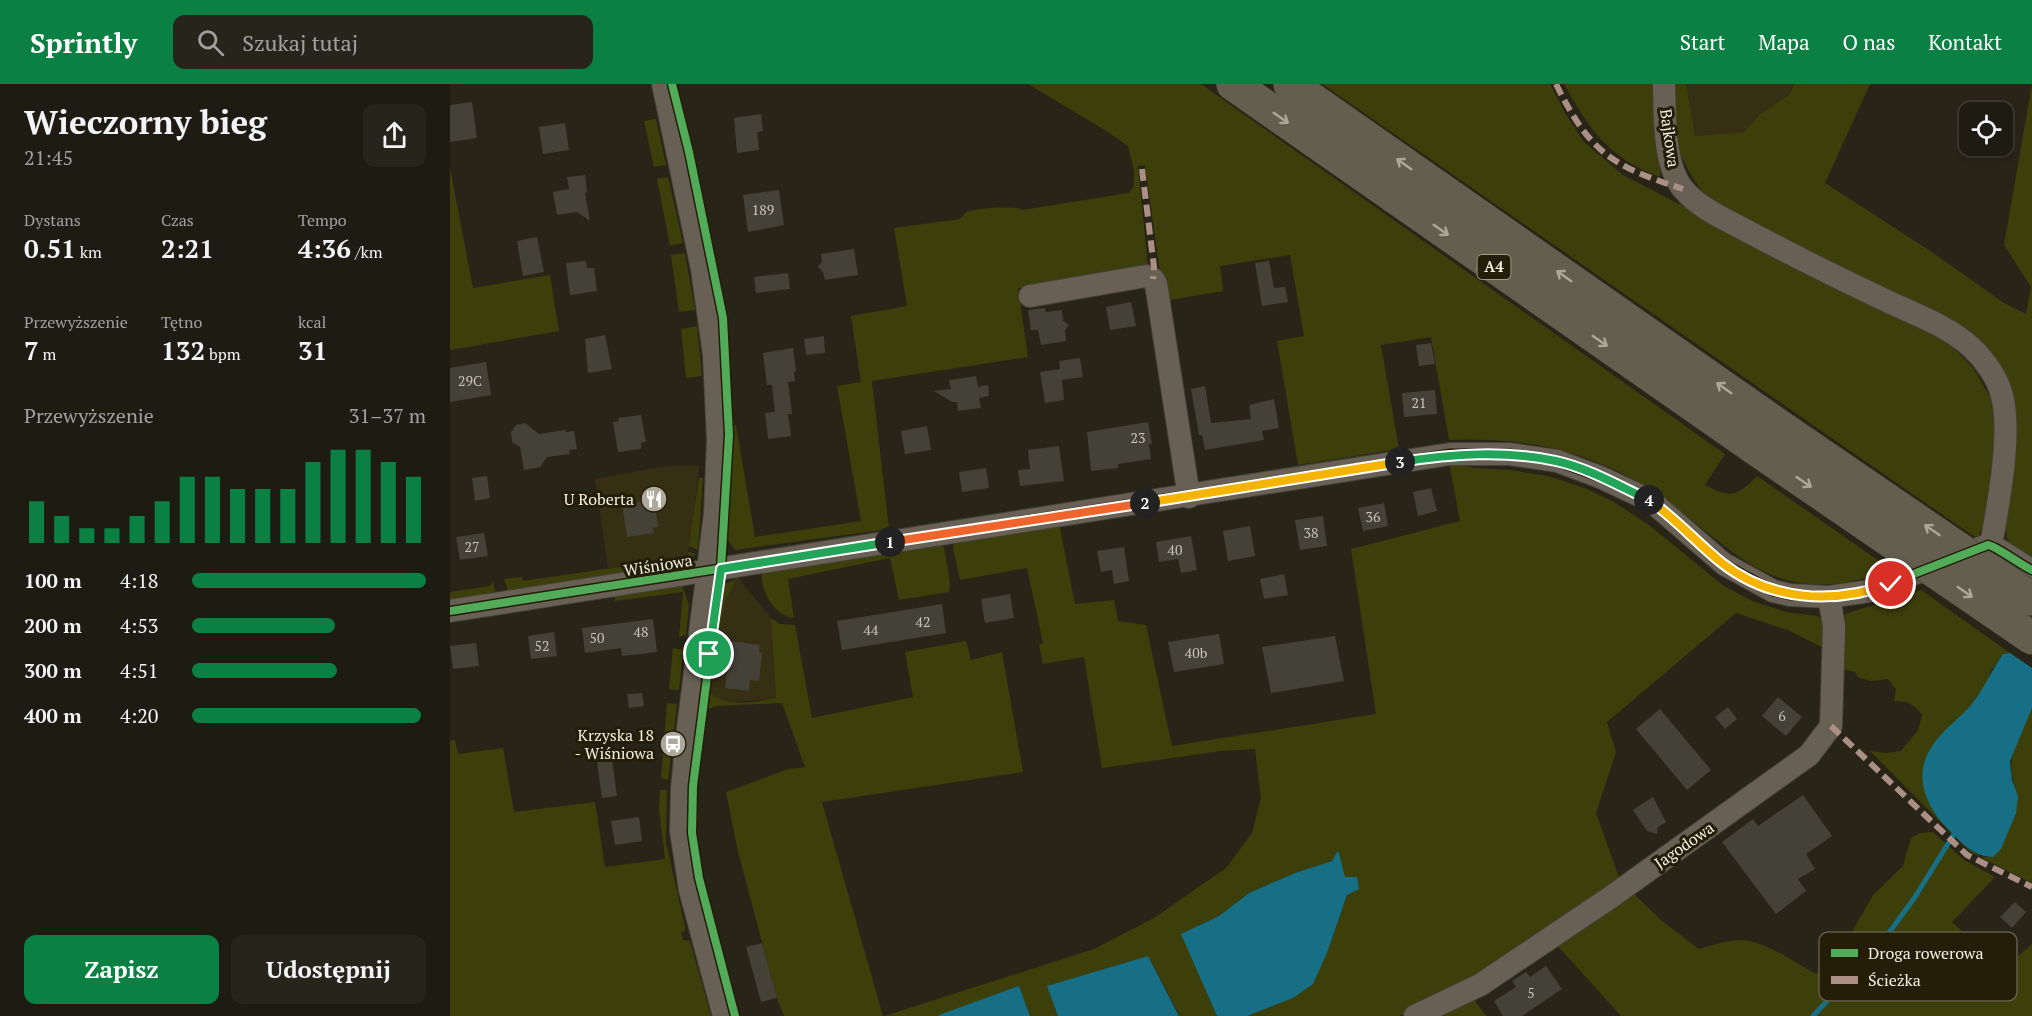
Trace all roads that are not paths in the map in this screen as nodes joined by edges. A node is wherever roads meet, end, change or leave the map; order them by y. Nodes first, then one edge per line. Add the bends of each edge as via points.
1 (663, 84) edge
2 (1233, 84) edge
3 (1290, 84) edge
4 (1664, 84) edge
5 (1030, 296) dead end
6 (1764, 435) junction
7 (1189, 497) junction
8 (1991, 545) junction
9 (2032, 570) edge
10 (708, 571) junction
11 (1829, 597) junction
12 (2032, 599) edge
13 (450, 611) edge
14 (2032, 638) edge
15 (724, 1016) edge
16 (1415, 1016) edge

1 - 10 street via 702,269 714,355 718,459
2 -> 6 highway, A4
6 -> 3 highway, A4
4 - 8 street, Bajkowa via 1667,139 1673,171 1683,189 1713,213 1933,323 1970,346 1988,367 2002,394 2006,414
5 - 7 street via 1146,276 1153,279
12 -> 6 highway, A4, bridge
6 -> 14 highway, A4, bridge
7 - 10 street, Wiśniowa
7 - 11 street, Wiśniowa via 1450,454 1509,454 1557,461 1651,501 1724,564 1755,582 1790,595
8 - 9 street
8 - 11 street, Wiśniowa via 1870,591
10 - 13 street, Wiśniowa
10 - 15 street via 687,736 681,831 690,890
11 - 16 street, Jagodowa via 1834,626 1831,726 1809,755 1480,985

